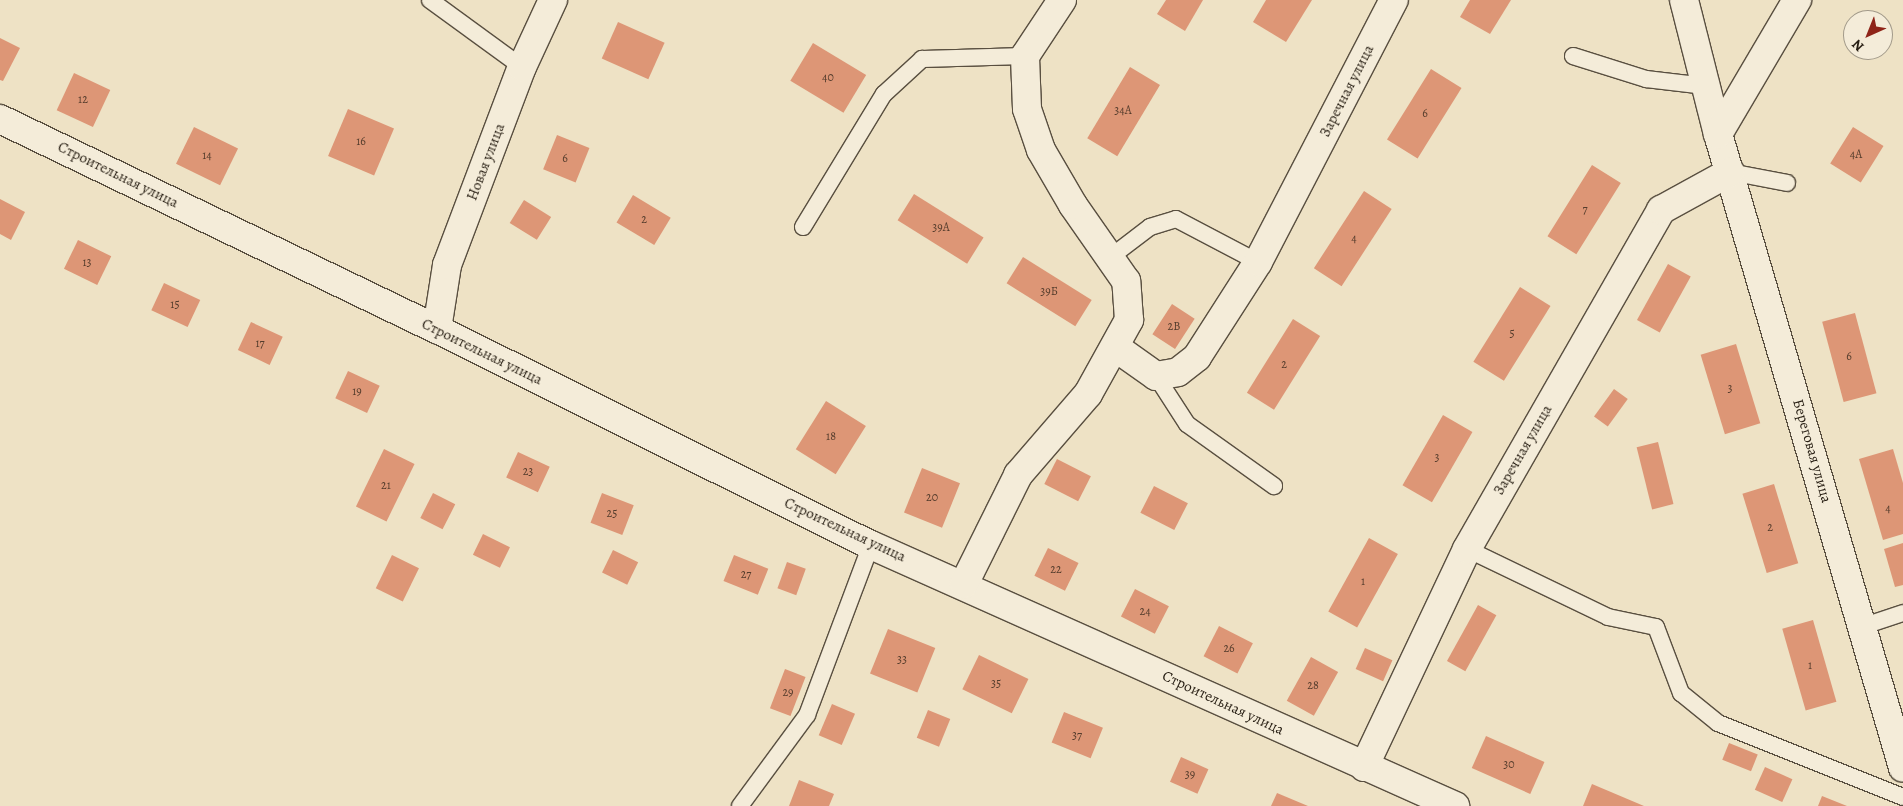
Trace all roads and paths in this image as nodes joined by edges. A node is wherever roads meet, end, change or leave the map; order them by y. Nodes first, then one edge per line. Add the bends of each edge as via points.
1 (430, 0) edge
2 (553, 0) edge
3 (1062, 0) edge
4 (1394, 0) edge
5 (1684, 0) edge
6 (1797, 0) edge
7 (1025, 56) junction
8 (1573, 56) dead end
9 (522, 67) junction
10 (1706, 86) junction
11 (0, 119) edge
12 (1718, 134) junction
13 (1730, 172) junction
14 (1787, 183) dead end
15 (803, 227) dead end
16 (1112, 256) junction
17 (1258, 262) junction
18 (437, 329) junction
19 (1115, 347) junction
20 (1156, 376) junction
21 (1274, 486) dead end
22 (871, 545) junction
23 (1466, 548) junction
24 (964, 584) junction
25 (1903, 613) edge
26 (1864, 626) junction
27 (1364, 767) junction
28 (1903, 768) edge
29 (1903, 797) edge
30 (740, 806) edge
31 (1455, 806) edge

1 - 9 lane
2 - 9 street, Новая улица
3 - 7 street
4 - 17 street, Заречная улица
5 - 10 street, Береговая улица
6 - 12 street
7 - 15 lane via 922,59 884,94
7 - 16 street via 1026,109 1040,150 1073,205
8 - 10 lane via 1646,79
9 - 18 street, Новая улица via 447,265
10 - 12 street, Береговая улица
11 - 18 street, Строительная улица
12 - 13 street, Береговая улица
13 - 14 lane
13 - 23 street, Заречная улица via 1661,210
13 - 26 street, Береговая улица
16 - 17 lane via 1150,227 1176,219
16 - 19 street via 1126,281 1129,320
17 - 20 street, Заречная улица via 1197,357 1178,372
18 - 22 street, Строительная улица
19 - 20 street
19 - 24 street via 1088,394 1018,474
20 - 21 lane via 1186,424
22 - 24 street, Строительная улица
22 - 30 lane via 807,715
23 - 27 street, Заречная улица
23 - 29 lane via 1608,617 1656,627 1682,693 1718,724
24 - 27 street, Строительная улица
25 - 26 lane
26 - 28 street, Береговая улица
27 - 31 street, Строительная улица

